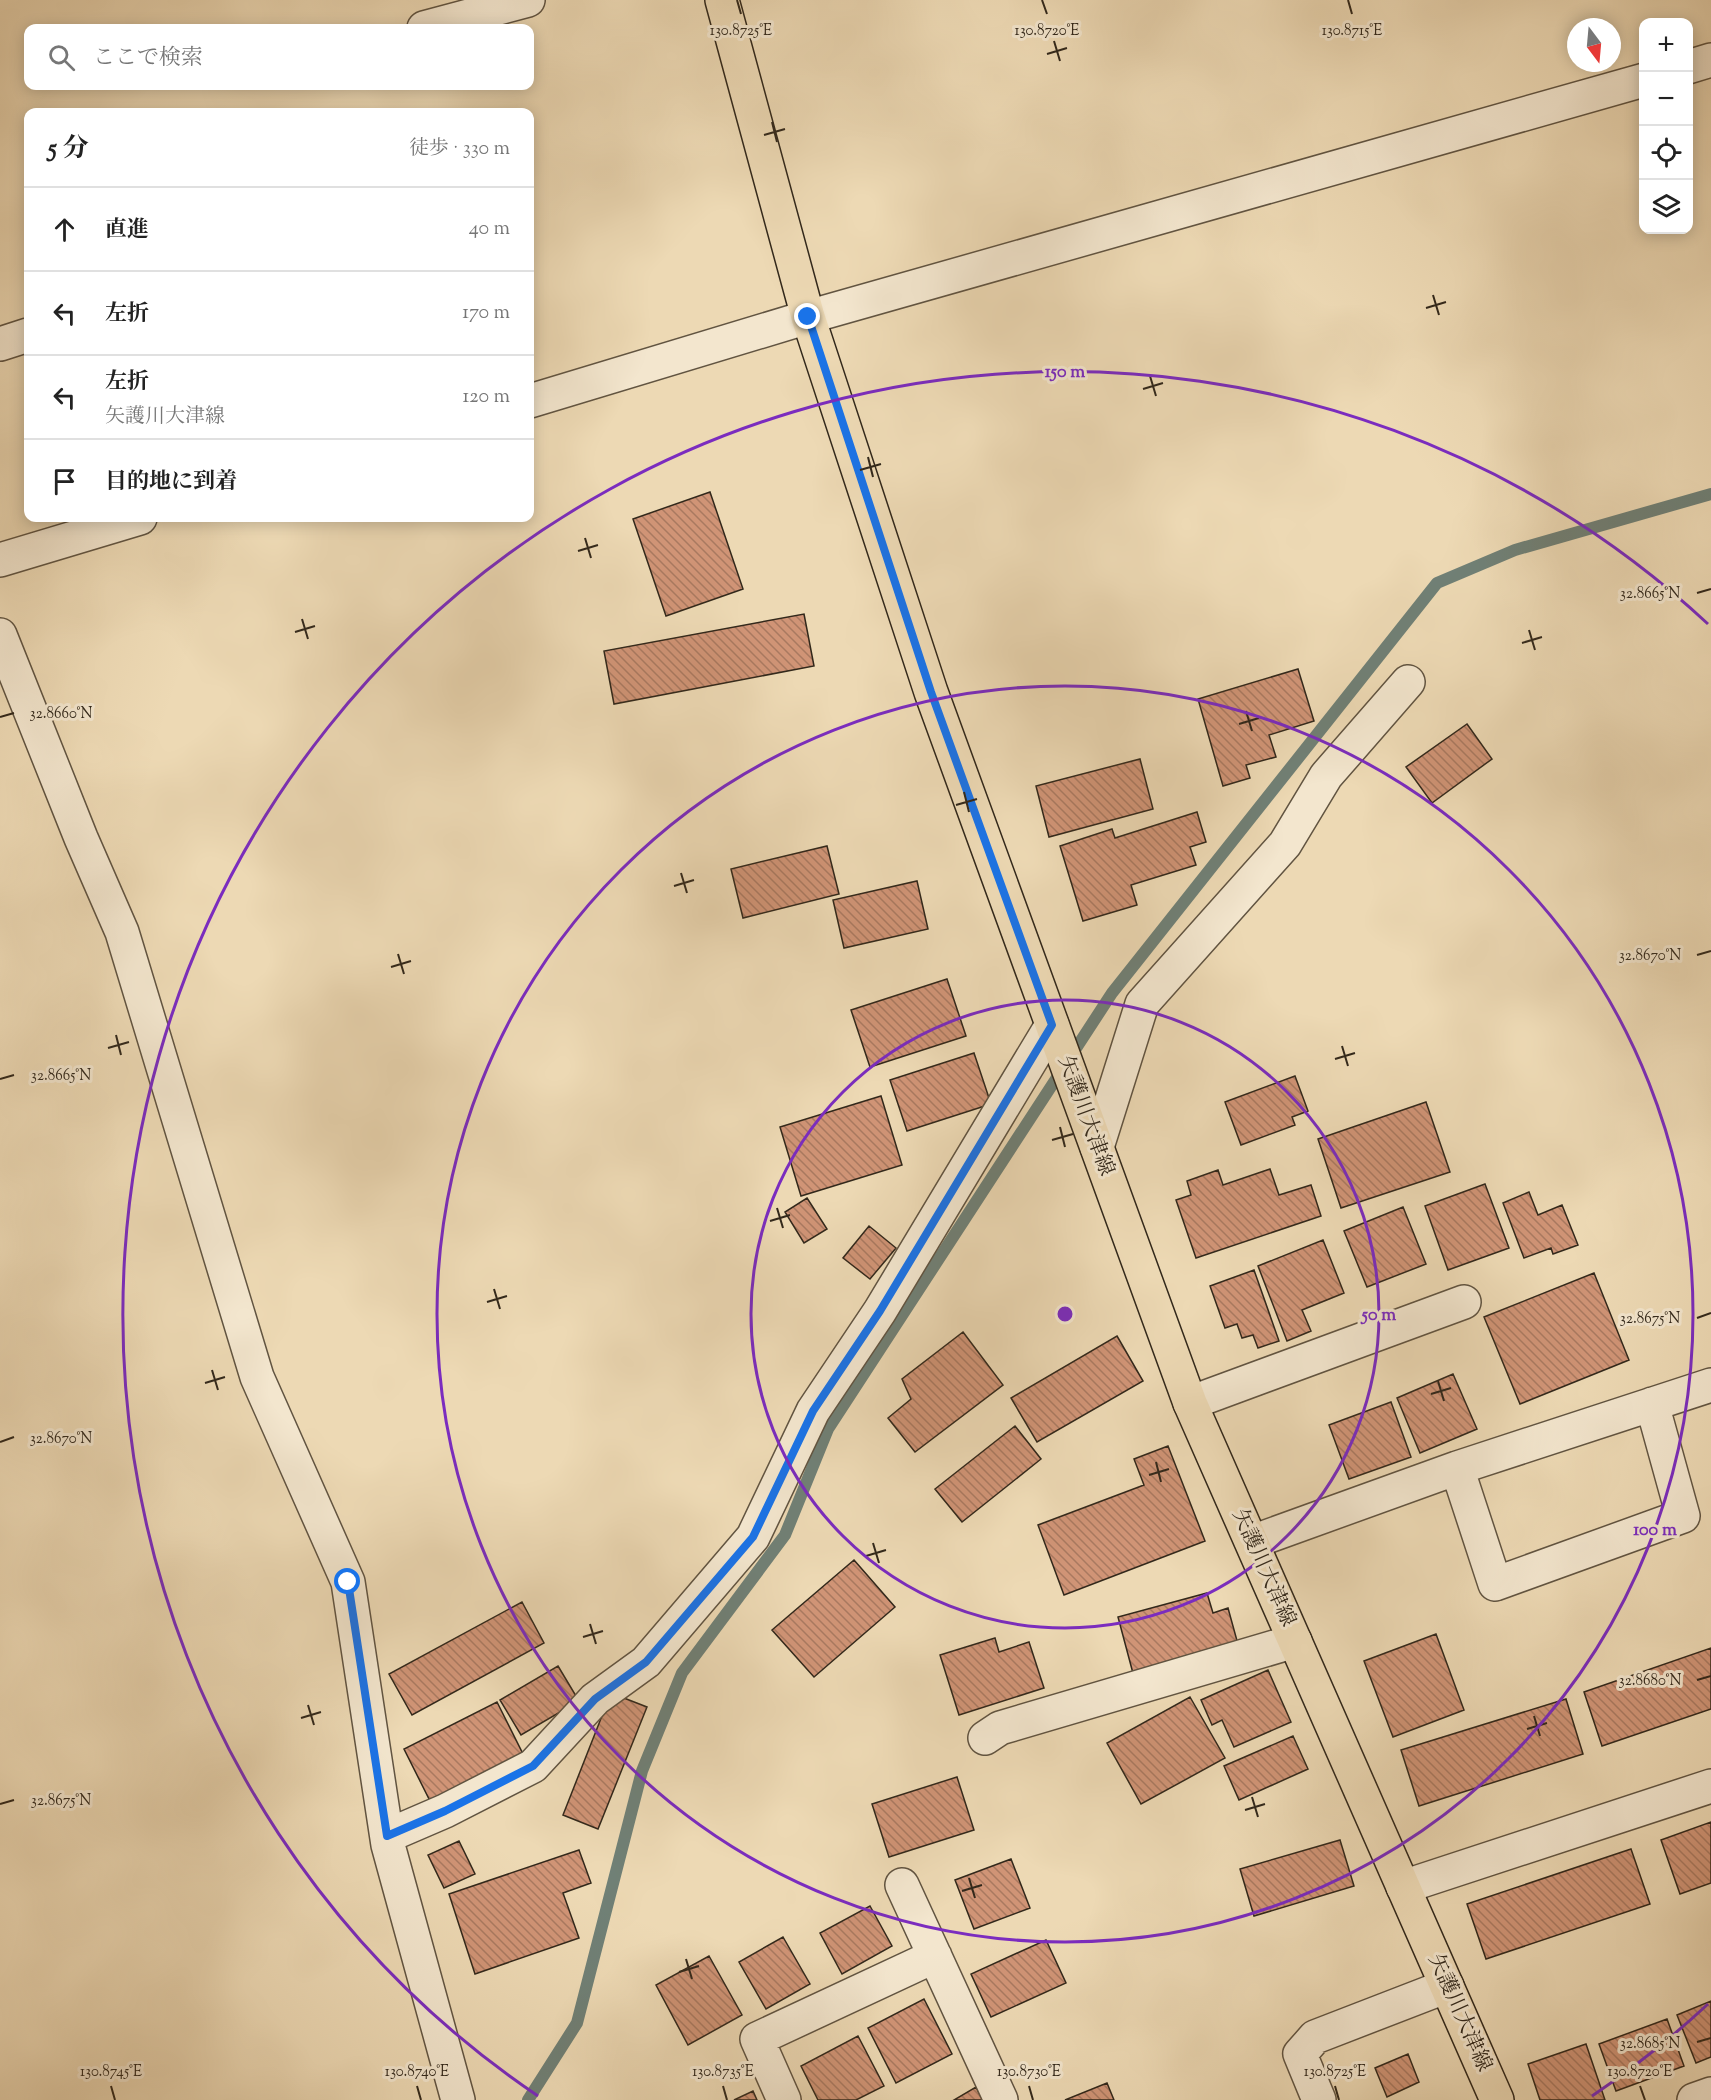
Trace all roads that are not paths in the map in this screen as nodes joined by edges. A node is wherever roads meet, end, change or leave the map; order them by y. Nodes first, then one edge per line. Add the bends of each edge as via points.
1 (528, 0) edge
2 (722, 0) edge
3 (439, 24) edge
4 (1711, 60) edge
5 (1693, 66) edge
6 (1639, 81) edge
7 (808, 317) junction
8 (24, 336) edge
9 (0, 344) edge
10 (534, 399) edge
11 (127, 522) edge
12 (0, 560) edge
13 (0, 634) edge
14 (1408, 682) dead end
15 (1052, 1025) junction
16 (1097, 1147) junction
17 (1464, 1302) dead end
18 (1711, 1385) edge
19 (1190, 1403) junction
20 (1652, 1404) junction
21 (1457, 1468) junction
22 (1252, 1542) junction
23 (1295, 1641) junction
24 (985, 1738) dead end
25 (1711, 1786) edge
26 (387, 1836) junction
27 (902, 1885) dead end
28 (1403, 1887) junction
29 (935, 1956) junction
30 (1447, 1986) junction
31 (1711, 2094) edge
32 (458, 2100) edge
33 (784, 2100) edge
34 (1001, 2100) edge
35 (1319, 2100) edge
36 (1497, 2100) edge
37 (1694, 2100) edge

1 - 3 street
2 - 7 main road, 矢護川大津線
4 - 5 street
6 - 7 street
7 - 10 street
7 - 15 main road, 矢護川大津線 via 931,692
8 - 9 street
11 - 12 street
13 - 26 street via 122,932 257,1377 348,1582
14 - 16 street via 1326,776 1284,844 1142,1004
15 - 16 main road, 矢護川大津線
15 - 26 street via 880,1311 813,1411 753,1537 646,1662 595,1699 533,1766
16 - 19 main road, 矢護川大津線
17 - 19 street
18 - 20 street
19 - 22 main road, 矢護川大津線
20 - 21 street
20 - 21 street via 1683,1516 1495,1584
21 - 22 street
22 - 23 main road, 矢護川大津線
23 - 24 street via 1000,1728
23 - 28 main road, 矢護川大津線
25 - 28 street
26 - 32 street
27 - 29 street
28 - 30 main road, 矢護川大津線
29 - 33 street via 757,2039
29 - 34 street
30 - 35 street via 1315,2037 1300,2054
30 - 36 main road, 矢護川大津線
31 - 37 street

